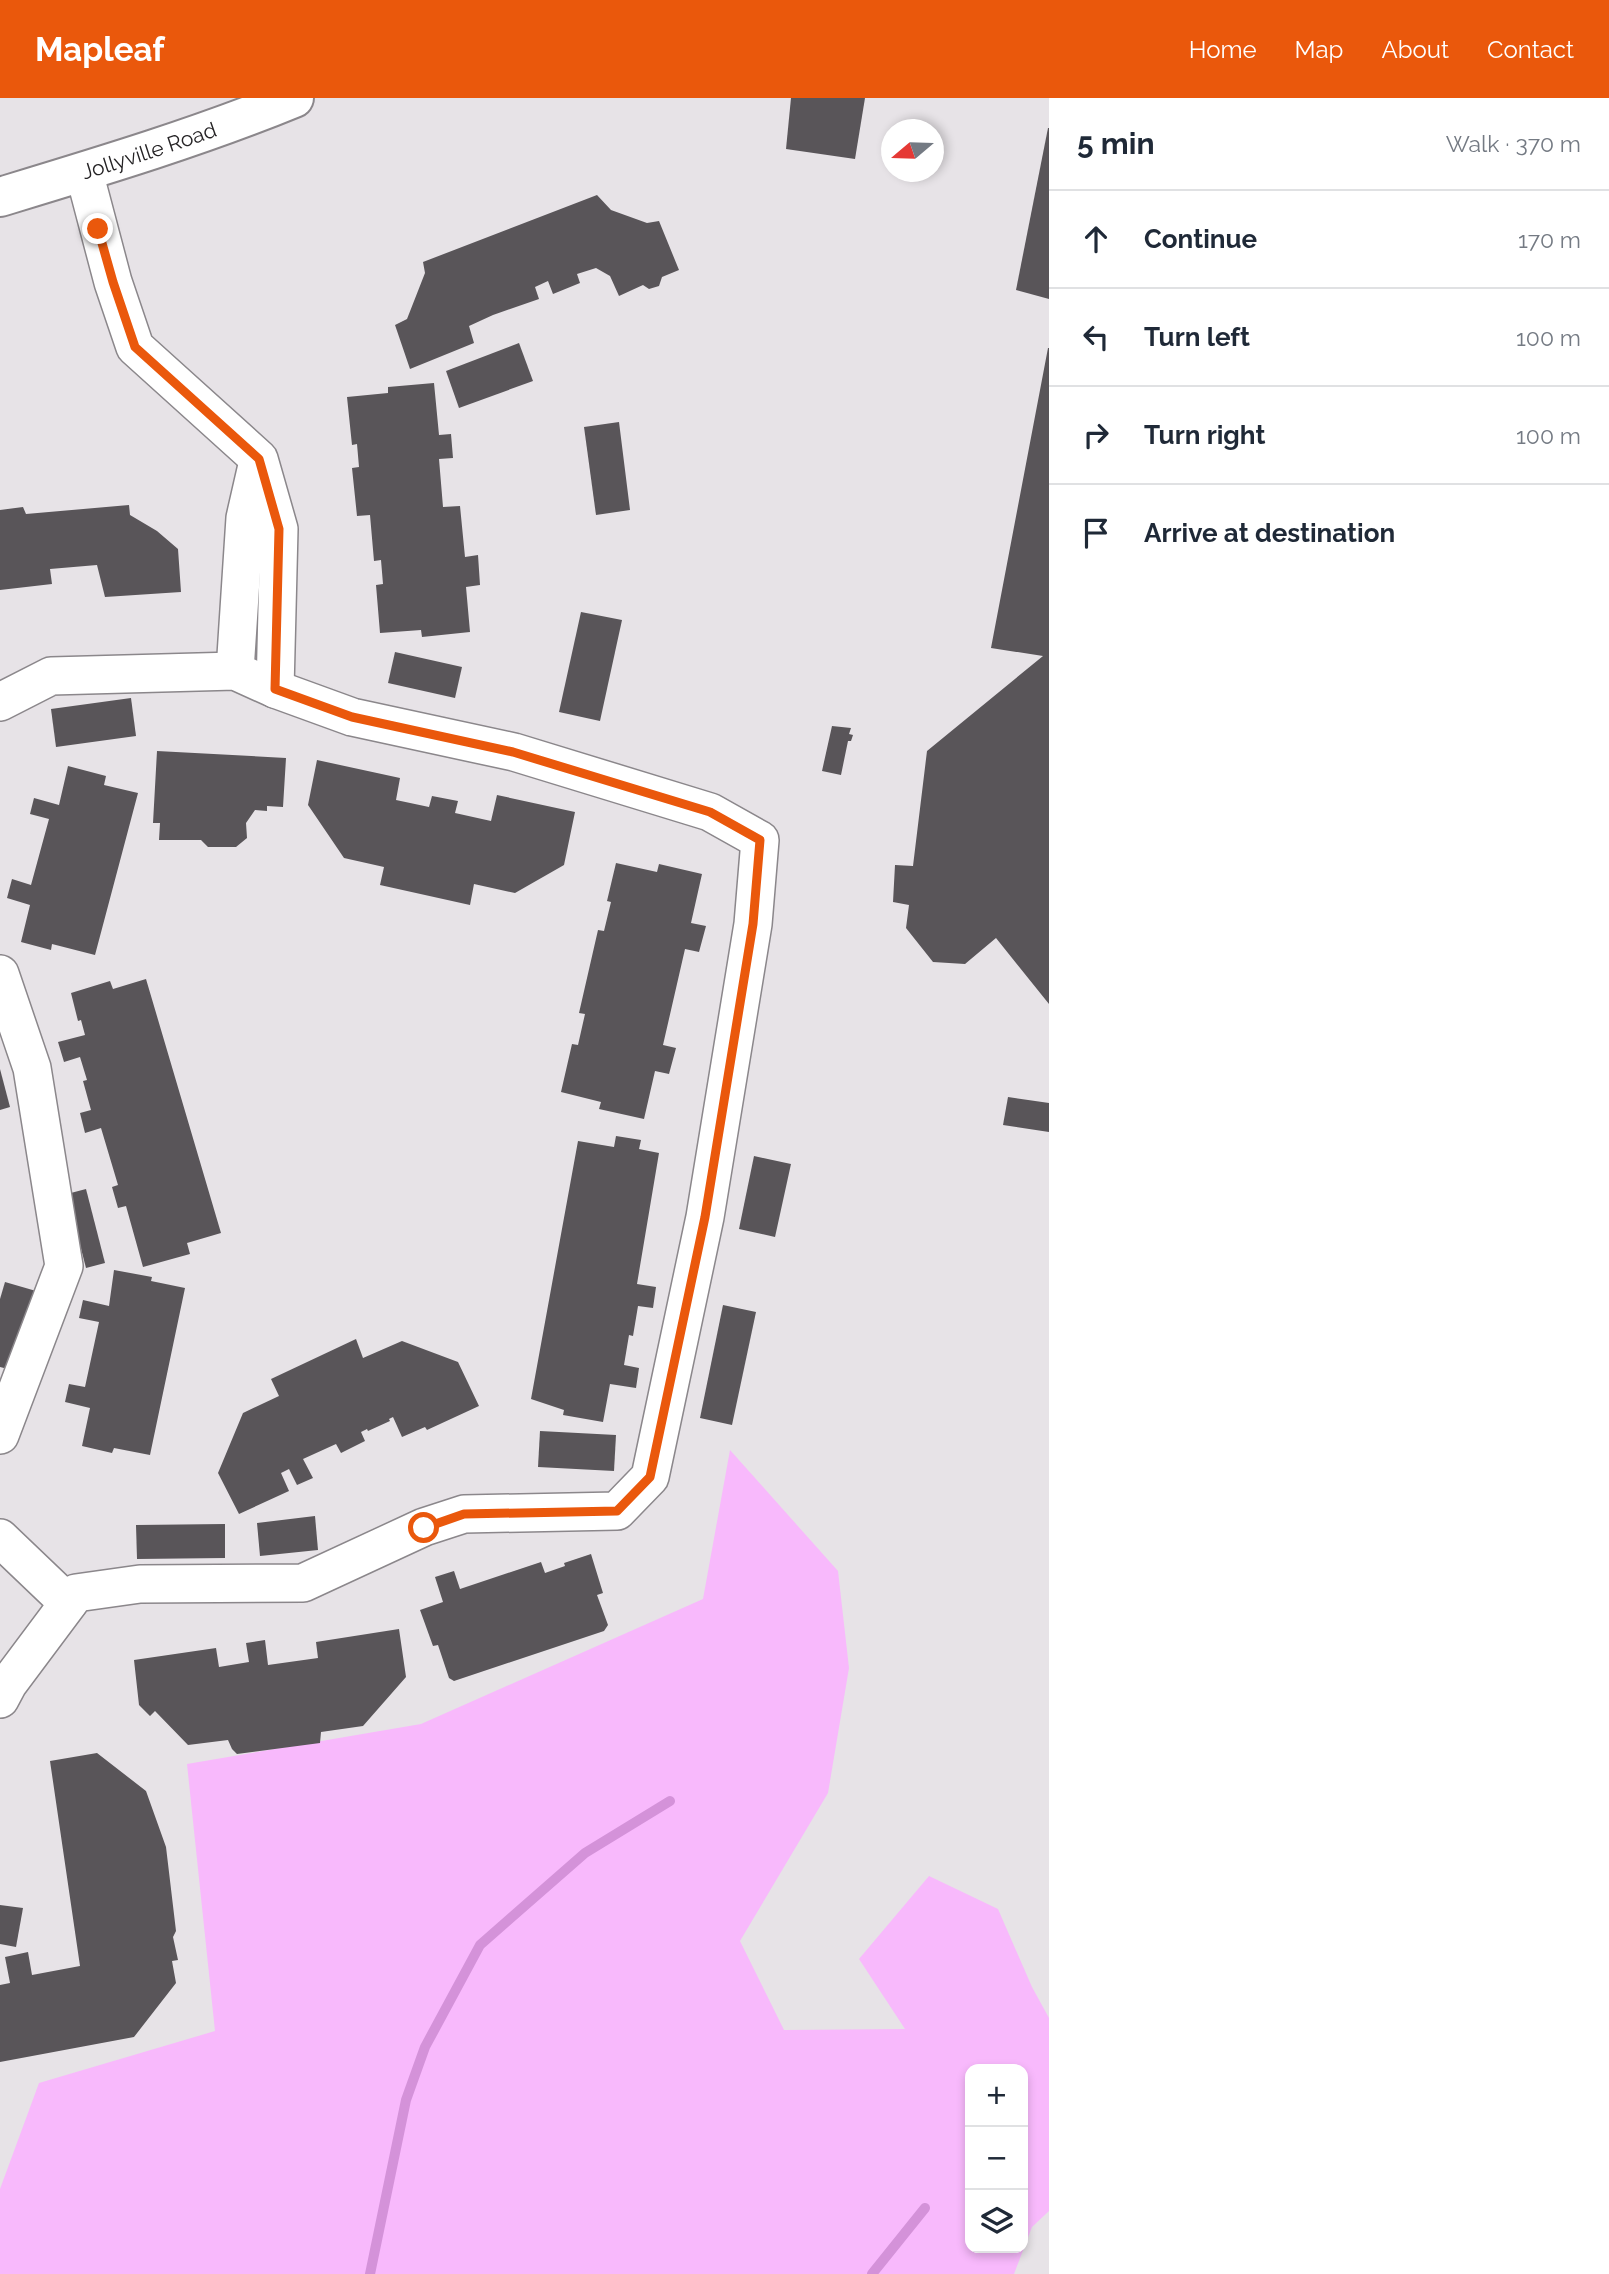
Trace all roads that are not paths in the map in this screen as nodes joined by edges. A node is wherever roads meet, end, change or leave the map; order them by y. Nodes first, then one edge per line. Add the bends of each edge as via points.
1 (294, 98) edge
2 (84, 172) junction
3 (0, 197) edge
4 (259, 459) junction
5 (235, 671) junction
6 (275, 689) junction
7 (0, 702) edge
8 (0, 974) edge
9 (0, 1435) edge
10 (0, 1538) edge
11 (68, 1603) junction
12 (0, 1699) edge

1 - 2 street, Jollyville Road
2 - 3 street, Jollyville Road
2 - 4 street via 135,347
4 - 5 street via 245,518
4 - 6 street via 279,529
5 - 6 street
5 - 7 street via 51,676
6 - 11 street via 352,717 513,752 710,812 760,840 753,924 705,1217 650,1477 617,1511 464,1514 303,1583 141,1584 76,1593
8 - 9 street via 32,1068 64,1266
10 - 11 street
11 - 12 street

